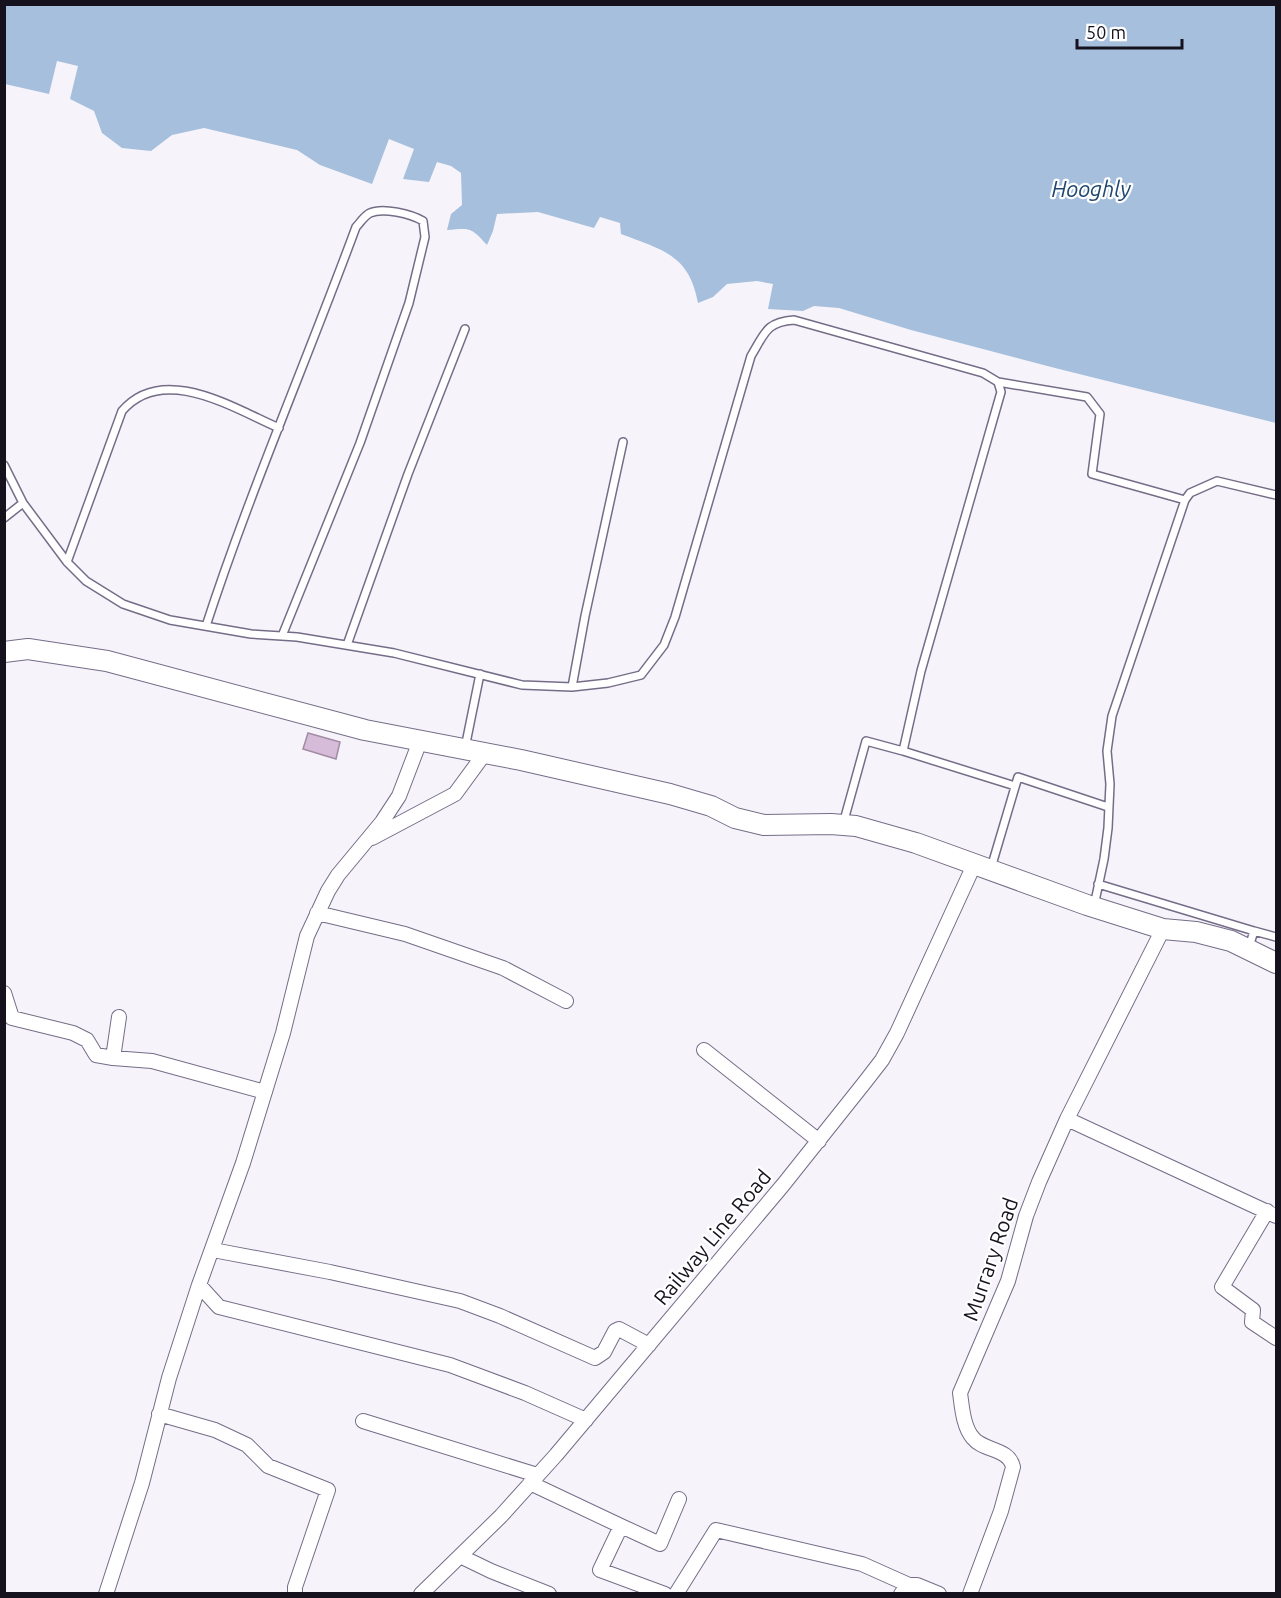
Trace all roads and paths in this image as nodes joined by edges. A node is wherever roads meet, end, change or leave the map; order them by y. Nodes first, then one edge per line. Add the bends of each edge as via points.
1 (465, 329) dead end
2 (998, 381) junction
3 (279, 428) junction
4 (623, 442) dead end
5 (4, 465) edge
6 (1276, 495) edge
7 (1185, 500) junction
8 (23, 503) junction
9 (4, 518) edge
10 (68, 562) junction
11 (206, 626) junction
12 (282, 636) junction
13 (347, 645) junction
14 (4, 652) edge
15 (480, 674) junction
16 (572, 687) junction
17 (420, 741) junction
18 (465, 750) junction
19 (903, 751) junction
20 (485, 753) junction
21 (1015, 786) junction
22 (1108, 807) junction
23 (843, 825) junction
24 (364, 842) junction
25 (982, 868) junction
26 (1098, 884) junction
27 (1093, 907) junction
28 (317, 913) junction
29 (1163, 929) junction
30 (1276, 937) edge
31 (1251, 940) junction
32 (1276, 963) edge
33 (4, 993) edge
34 (566, 1001) dead end
35 (119, 1017) dead end
36 (704, 1050) dead end
37 (113, 1058) junction
38 (265, 1092) junction
39 (1067, 1119) junction
40 (819, 1141) junction
41 (1272, 1214) edge
42 (213, 1250) junction
43 (199, 1285) junction
44 (1276, 1338) edge
45 (649, 1345) junction
46 (159, 1414) junction
47 (585, 1420) junction
48 (363, 1421) dead end
49 (534, 1479) junction
50 (679, 1499) dead end
51 (621, 1526) junction
52 (460, 1556) junction
53 (905, 1589) edge
54 (977, 1591) edge
55 (106, 1593) edge
56 (295, 1593) edge
57 (422, 1593) edge
58 (549, 1593) edge
59 (665, 1593) edge
60 (676, 1593) edge
61 (939, 1593) edge

1 - 13 lane
2 - 7 lane via 1087,397 1100,414 1092,474
2 - 16 lane via 983,373 794,320 771,325 752,356 664,645 641,675
2 - 19 lane via 1001,392 921,671
3 - 10 lane via 198,393 158,390 131,401 122,411
3 - 11 lane
3 - 12 lane via 356,227 376,212 388,211 423,221 425,237 409,303 360,443
4 - 16 lane
5 - 8 lane
6 - 7 lane via 1218,481 1190,493
7 - 22 lane via 1112,716 1107,751
8 - 9 lane
8 - 10 lane
10 - 11 lane via 86,581 123,604 170,620
11 - 12 lane
12 - 13 lane
13 - 15 lane
14 - 17 street via 28,649 107,661
15 - 16 lane via 522,685
15 - 18 lane
17 - 18 street
17 - 24 street via 399,796
18 - 20 street
19 - 21 lane
19 - 23 lane via 866,741
20 - 23 street via 670,794 764,825
20 - 24 street via 455,794
21 - 22 lane via 1018,777
21 - 25 lane
22 - 26 lane
23 - 25 street via 916,843
24 - 28 street via 338,875
25 - 27 street
25 - 40 street, Railway Line Road via 882,1060
26 - 27 lane
26 - 31 lane
27 - 29 street
28 - 34 street via 405,934 502,968
28 - 38 street via 307,936
29 - 31 street via 1231,941
29 - 39 street, Murrary Road
30 - 31 lane
31 - 32 street
33 - 37 street via 12,1018 73,1033 87,1040 96,1055
35 - 37 street
36 - 40 street
37 - 38 street via 152,1061
38 - 42 street
39 - 41 street
39 - 54 street, Murrary Road via 1032,1198 1008,1281 960,1393 970,1435 1009,1457 1014,1467
40 - 45 street, Railway Line Road
41 - 44 street via 1222,1287 1253,1310 1252,1322
42 - 43 street
42 - 45 street via 460,1301 595,1358 620,1329
43 - 46 street
43 - 47 street via 219,1306 450,1365
45 - 47 street, Railway Line Road
46 - 55 street via 142,1483
46 - 56 street via 215,1430 247,1445 268,1466 328,1490
47 - 49 street, Railway Line Road
48 - 49 street
49 - 51 street
49 - 52 street, Railway Line Road
50 - 51 street via 660,1544
51 - 59 street via 600,1570
52 - 57 street, Railway Line Road
52 - 58 street
53 - 60 street via 862,1564 716,1530
53 - 61 street via 916,1585

